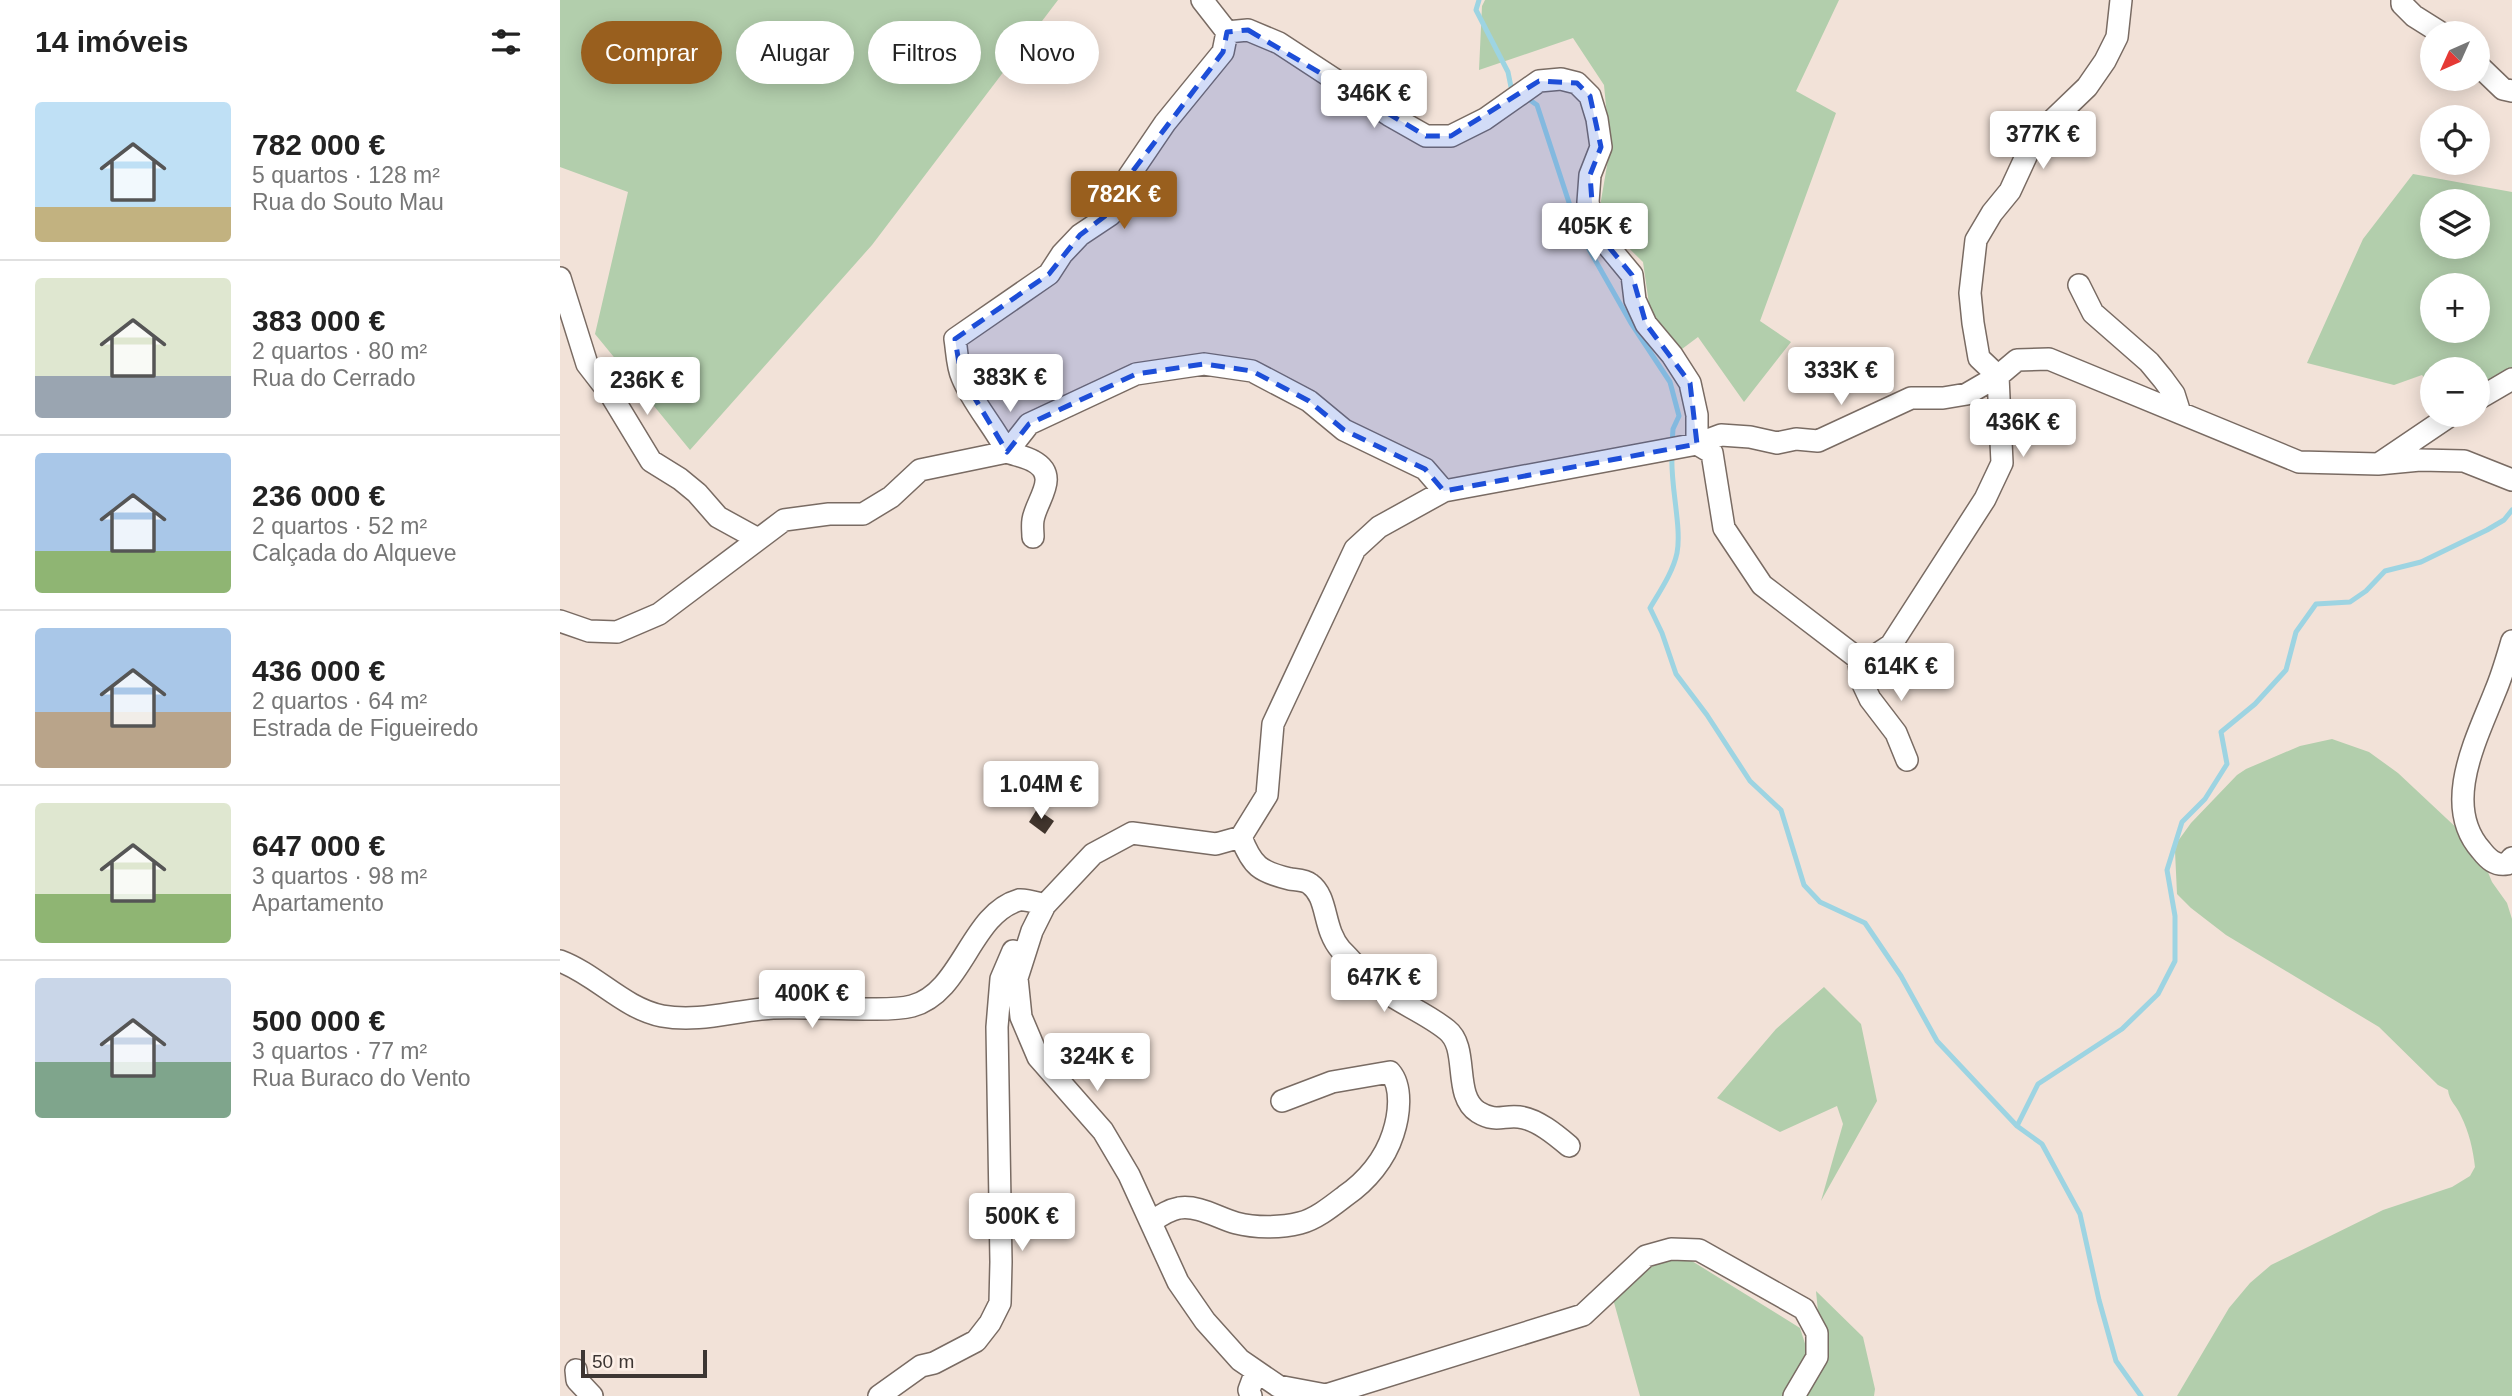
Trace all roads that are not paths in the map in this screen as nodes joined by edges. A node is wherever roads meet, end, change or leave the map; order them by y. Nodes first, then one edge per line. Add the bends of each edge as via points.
1 (1202, 0) edge
2 (2121, 0) edge
3 (2402, 0) edge
4 (2422, 21) edge
5 (1227, 32) junction
6 (2490, 77) edge
7 (2512, 91) edge
8 (560, 278) edge
9 (2080, 285) dead end
10 (1998, 376) junction
11 (2512, 379) edge
12 (2490, 392) edge
13 (2180, 413) junction
14 (2433, 427) edge
15 (1690, 445) junction
16 (1007, 452) junction
17 (2378, 464) junction
18 (2510, 479) edge
19 (1444, 491) junction
20 (1033, 537) dead end
21 (758, 539) junction
22 (560, 621) edge
23 (2512, 641) edge
24 (1858, 658) junction
25 (1907, 760) dead end
26 (1241, 838) junction
27 (2512, 858) edge
28 (1045, 905) junction
29 (1032, 931) junction
30 (560, 961) edge
31 (1282, 1101) dead end
32 (1569, 1146) dead end
33 (1151, 1222) junction
34 (576, 1370) dead end
35 (1256, 1371) junction
36 (592, 1396) edge
37 (879, 1396) edge
38 (1251, 1396) edge
39 (1794, 1396) edge

1 - 5 street
2 - 10 street via 2117,37 2105,61 2087,87 2035,137 2010,191 1976,240 1969,293 1973,323 1979,358
3 - 4 street
5 - 15 street via 1248,30 1279,43 1426,136 1451,136 1485,119 1539,81 1577,83 1590,96 1601,147 1590,175 1588,202 1594,229 1632,275 1635,300 1646,324 1690,383 1697,415
5 - 16 street via 1223,52 1129,176 1121,204 1080,235 1049,274 955,339 961,375
6 - 7 street
8 - 21 street via 587,364 650,461 697,493 718,517
9 - 13 street via 2093,313 2163,379
10 - 13 street via 2017,360 2049,359
10 - 15 street via 1967,394 1911,398 1818,441 1777,443 1721,435
10 - 24 street via 2002,463 1985,499 1891,645 1864,663
11 - 12 street
13 - 17 street via 2299,462
14 - 17 street
15 - 19 street
15 - 24 street via 1712,453 1724,528 1762,585
16 - 19 street via 1029,424 1136,374 1204,364 1252,371 1309,401 1344,430 1424,469
16 - 20 street via 1034,462 1047,479 1032,522
16 - 21 street via 920,470 891,498 863,514 785,520
17 - 18 street via 2463,461
19 - 26 street via 1379,527 1355,549 1273,724 1267,795
21 - 22 street via 659,614 617,632 589,631
23 - 27 street via 2475,740 2462,801 2478,848 2499,866
24 - 25 street via 1870,699 1896,733
26 - 28 street via 1216,844 1132,832 1093,854
26 - 32 street via 1257,868 1308,882 1318,891 1330,934 1375,985 1453,1035 1467,1099 1477,1111 1500,1120 1519,1117 1536,1123
28 - 29 street
28 - 30 street via 1021,900 996,913 946,983 929,999 911,1006 772,1008 703,1018 662,1016 626,1003 578,968
29 - 33 street via 1017,978 1021,1017 1038,1057 1103,1131
29 - 37 street via 1020,936 1001,979 997,1027 1000,1303 976,1341 921,1366
31 - 33 street via 1332,1082 1390,1072 1398,1089 1397,1122 1372,1173 1338,1202 1301,1223 1260,1227 1192,1208 1167,1212
33 - 35 street via 1178,1282 1205,1321
34 - 36 street via 577,1380
35 - 38 street
35 - 39 street via 1278,1386 1325,1395 1583,1315 1646,1256 1671,1249 1699,1250 1804,1309 1817,1333 1817,1357

